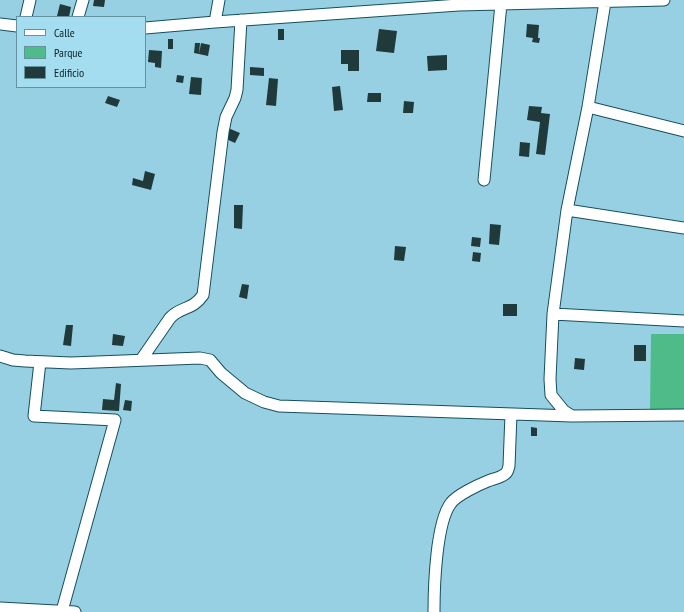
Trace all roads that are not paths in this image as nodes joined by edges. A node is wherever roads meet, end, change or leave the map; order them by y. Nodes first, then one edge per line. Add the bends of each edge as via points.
1 (30, 0) edge
2 (83, 0) edge
3 (219, 0) edge
4 (648, 0) edge
5 (664, 0) edge
6 (605, 2) junction
7 (501, 4) junction
8 (26, 16) edge
9 (78, 16) edge
10 (241, 20) junction
11 (215, 22) junction
12 (0, 24) edge
13 (16, 26) edge
14 (146, 28) edge
15 (588, 106) junction
16 (684, 131) edge
17 (484, 180) dead end
18 (567, 210) junction
19 (684, 228) edge
20 (553, 314) junction
21 (684, 321) edge
22 (0, 356) edge
23 (141, 360) junction
24 (40, 362) junction
25 (511, 414) junction
26 (684, 415) edge
27 (572, 416) junction
28 (0, 608) edge
29 (31, 611) edge
30 (62, 611) edge
31 (75, 612) edge
32 (434, 612) edge

1 - 8 street
2 - 9 street
3 - 11 street
4 - 5 street
4 - 6 street
6 - 7 street
6 - 15 street
7 - 10 street
7 - 17 street
10 - 11 street
10 - 23 street via 237,90 223,132 203,295 198,303 176,312 170,318
11 - 14 street
12 - 13 street
15 - 16 street
15 - 18 street
18 - 19 street
18 - 20 street
20 - 21 street
20 - 27 street via 551,395 564,411
22 - 24 street via 13,360
23 - 24 street
23 - 25 street via 210,360 245,393 279,406
24 - 30 street via 34,416 115,420
25 - 27 street
25 - 32 street via 508,471 451,502 443,520 434,583
26 - 27 street
28 - 29 street
29 - 30 street
30 - 31 street

